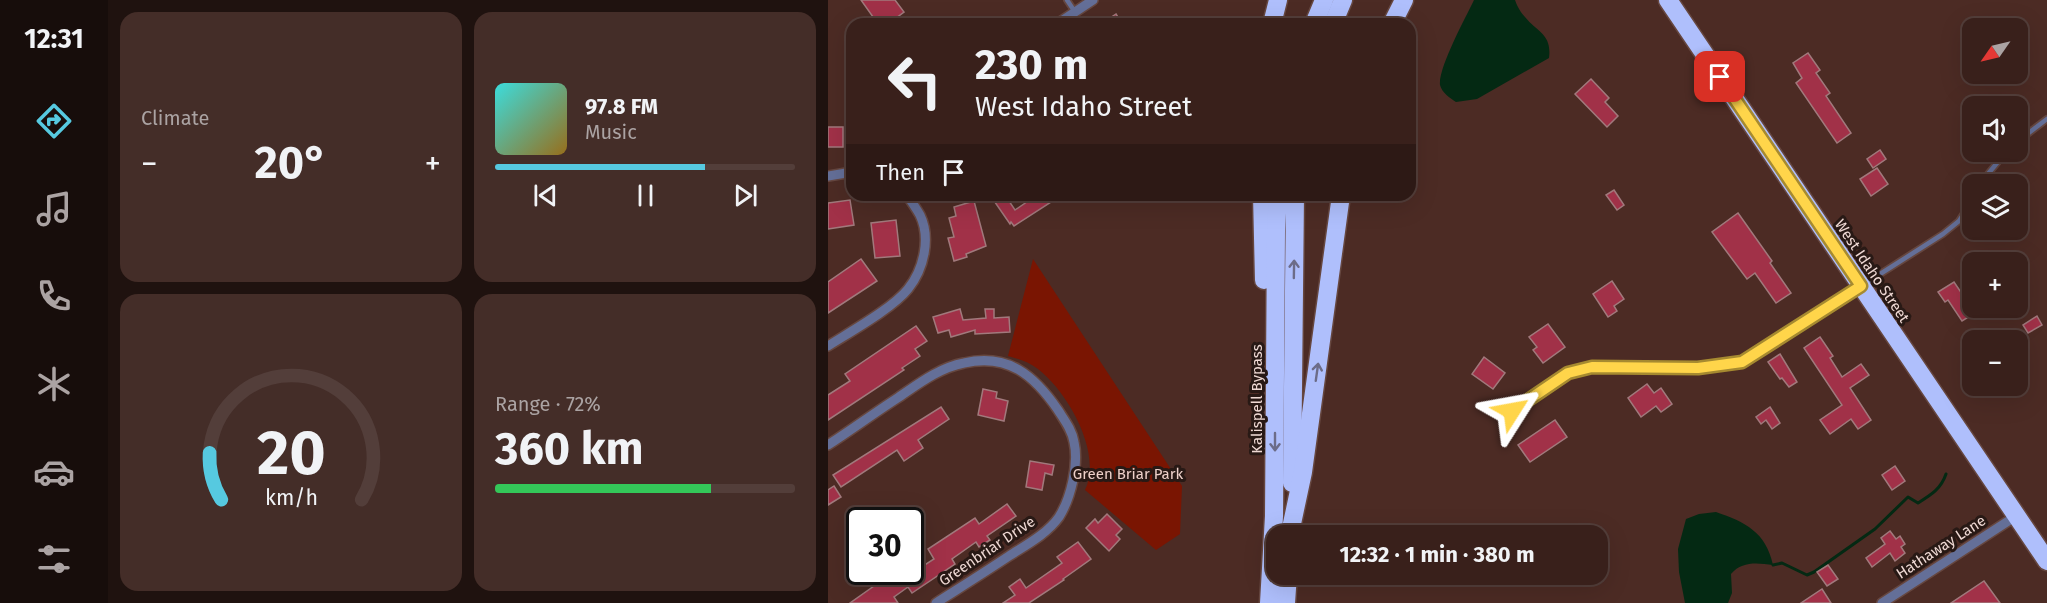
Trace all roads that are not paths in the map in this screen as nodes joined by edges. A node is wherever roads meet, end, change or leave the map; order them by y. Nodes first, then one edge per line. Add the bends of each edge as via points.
1 (1067, 0) edge
2 (1093, 0) edge
3 (1278, 0) edge
4 (1324, 0) edge
5 (1343, 0) edge
6 (1404, 0) edge
7 (1668, 0) edge
8 (1075, 12) junction
9 (1066, 18) edge
10 (1274, 18) edge
11 (1316, 18) edge
12 (1336, 18) edge
13 (1395, 18) edge
14 (2047, 119) edge
15 (2028, 133) edge
16 (1998, 162) edge
17 (846, 173) edge
18 (1988, 174) edge
19 (828, 176) edge
20 (911, 201) edge
21 (1262, 201) edge
22 (1278, 201) edge
23 (1295, 201) edge
24 (1340, 201) edge
25 (1962, 217) edge
26 (1861, 286) junction
27 (828, 346) edge
28 (1275, 402) junction
29 (1512, 411) dead end
30 (828, 445) edge
31 (2016, 516) junction
32 (1290, 525) edge
33 (1292, 525) edge
34 (2047, 561) edge
35 (1287, 585) edge
36 (936, 603) edge
37 (1269, 603) edge
38 (1286, 603) edge
39 (1882, 603) edge

1 - 8 lane
2 - 8 street
3 - 10 highway
4 - 11 highway
5 - 12 highway
6 - 13 highway
7 - 26 highway, West Idaho Street
8 - 9 street
14 - 15 lane
16 - 18 lane
17 - 19 street
20 - 27 street via 926,238 925,254 915,278 897,300
21 - 28 highway via 1266,336
22 - 28 highway, Kalispell Bypass
32 -> 23 highway
33 -> 24 highway via 1303,472
25 - 26 lane via 1943,234
26 - 29 street via 1742,362 1698,368 1592,367 1568,373
26 - 31 highway, West Idaho Street
28 -> 37 highway, Kalispell Bypass
30 - 36 street, Greenbriar Drive via 940,370 962,363 1004,363 1023,372 1045,392 1068,426 1075,445 1071,486 1060,515 1037,537
31 - 34 highway, West Idaho Street
31 - 39 street, Hathaway Lane
35 - 38 highway

